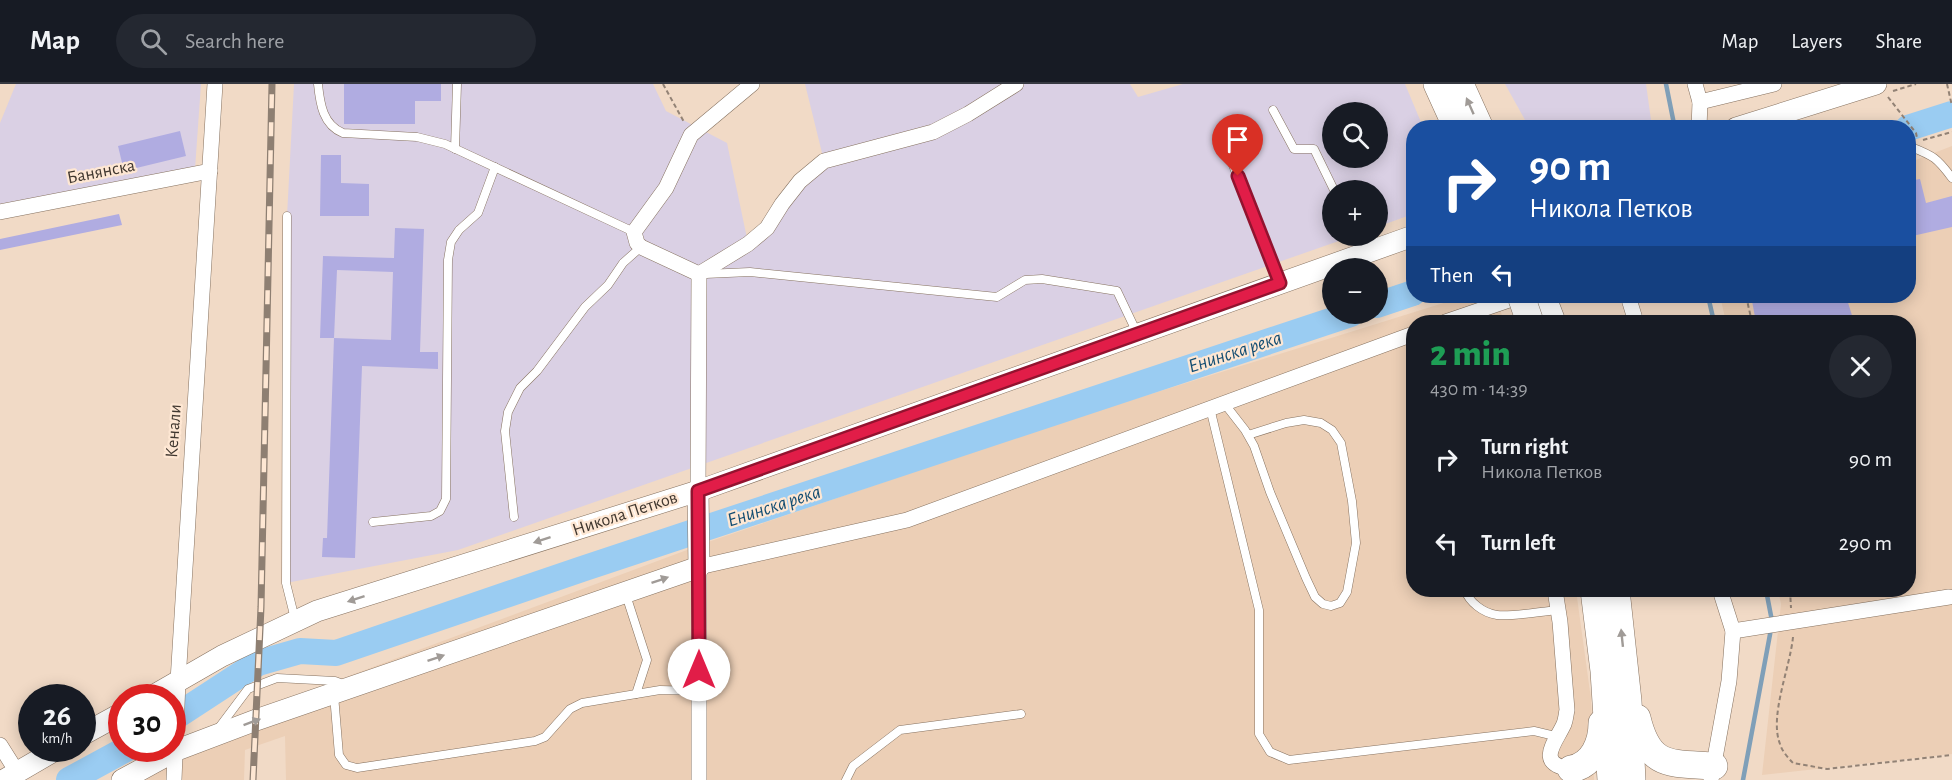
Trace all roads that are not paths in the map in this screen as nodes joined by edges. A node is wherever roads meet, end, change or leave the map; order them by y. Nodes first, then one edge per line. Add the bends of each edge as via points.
1 (215, 84) edge
2 (318, 84) edge
3 (457, 84) edge
4 (752, 84) edge
5 (1016, 84) edge
6 (1437, 84) edge
7 (1460, 84) edge
8 (1695, 84) edge
9 (1774, 84) edge
10 (1876, 84) edge
11 (1700, 102) junction
12 (1273, 110) dead end
13 (1453, 120) edge
14 (1476, 120) edge
15 (1699, 120) edge
16 (1761, 120) edge
17 (455, 148) junction
18 (1916, 149) edge
19 (1229, 155) dead end
20 (495, 167) junction
21 (210, 171) junction
22 (1952, 178) edge
23 (1329, 180) edge
24 (0, 212) edge
25 (287, 216) dead end
26 (634, 232) junction
27 (1406, 237) edge
28 (1388, 240) edge
29 (1357, 246) edge
30 (642, 247) junction
31 (699, 274) junction
32 (1280, 283) junction
33 (1506, 303) edge
34 (1481, 315) edge
35 (1138, 334) junction
36 (1406, 337) edge
37 (1217, 406) junction
38 (1248, 435) junction
39 (698, 500) junction
40 (514, 517) dead end
41 (373, 522) dead end
42 (699, 558) junction
43 (625, 592) junction
44 (1468, 597) edge
45 (1556, 597) edge
46 (1596, 597) edge
47 (1616, 597) edge
48 (1722, 597) edge
49 (1949, 597) dead end
50 (1558, 610) junction
51 (296, 621) junction
52 (1733, 631) junction
53 (1614, 668) junction
54 (178, 684) edge
55 (185, 684) edge
56 (343, 691) junction
57 (699, 691) junction
58 (636, 694) junction
59 (1022, 714) dead end
60 (1555, 736) junction
61 (212, 737) junction
62 (186, 743) edge
63 (0, 746) edge
64 (34, 762) edge
65 (150, 762) edge
66 (176, 762) edge
67 (1712, 773) edge
68 (1579, 774) edge
69 (10, 776) edge
70 (122, 780) edge
71 (174, 780) edge
72 (699, 780) edge
73 (846, 780) edge
74 (1611, 780) edge
75 (1632, 780) edge
76 (1654, 780) edge

1 - 21 street, Кенали
2 - 17 lane via 332,128 343,133 417,137
3 - 17 lane
4 - 26 street via 691,135 666,188
5 - 31 street via 933,132 824,161 800,181 767,228
6 - 13 highway
14 -> 7 highway
8 - 11 street
9 - 11 street
10 - 16 main road
11 - 15 street
12 - 23 lane via 1294,149 1314,149
17 - 20 lane
18 - 22 lane via 1937,159
19 - 32 lane
20 - 26 lane
20 - 41 lane via 478,213 451,242 447,260 446,499 440,511 431,516
21 - 24 street, Банянска
21 - 54 street, Кенали
25 - 51 lane via 286,583
26 - 30 street
27 - 28 main road, Никола Петков
29 - 32 main road, Никола Петков
30 - 31 street
30 - 40 lane via 585,307 520,388 508,412 505,431
31 - 35 lane via 750,273 997,297 1025,280 1042,279 1117,291
31 - 39 street
32 - 35 main road, Никола Петков
33 - 34 street
35 - 39 main road, Никола Петков
36 - 37 street
37 - 38 lane
37 - 42 street via 907,520
37 - 60 lane via 1259,610 1259,734 1270,752 1290,760 1534,730
38 - 38 lane via 1315,597 1331,606 1340,603 1347,592 1356,543 1341,443 1322,423 1304,420
39 - 42 main road
39 -> 51 main road, Никола Петков via 317,611
43 -> 42 main road
42 - 57 street
56 -> 43 main road
43 - 58 lane via 646,660
44 - 50 lane via 1496,615
45 - 50 street
46 - 53 highway
53 -> 47 highway
48 - 52 street
49 - 52 street
50 - 60 street via 1567,710
51 - 55 main road, Никола Петков via 222,656
52 - 67 street via 1729,681
53 - 67 highway via 1651,752 1670,763
53 - 68 highway via 1602,735 1590,759 1578,768
53 - 74 highway
53 - 75 highway
56 - 58 lane via 339,755 346,765 357,768 535,741 545,737 570,709 582,703
61 -> 56 main road
56 - 61 lane via 335,681 278,678 248,689
57 - 58 lane
57 - 72 street
59 - 73 lane via 900,730 853,766
60 - 68 street via 1550,748 1553,761
61 - 62 main road
63 - 69 street
64 - 69 main road
65 - 70 main road
66 - 71 street, Кенали
67 - 76 highway via 1672,772

